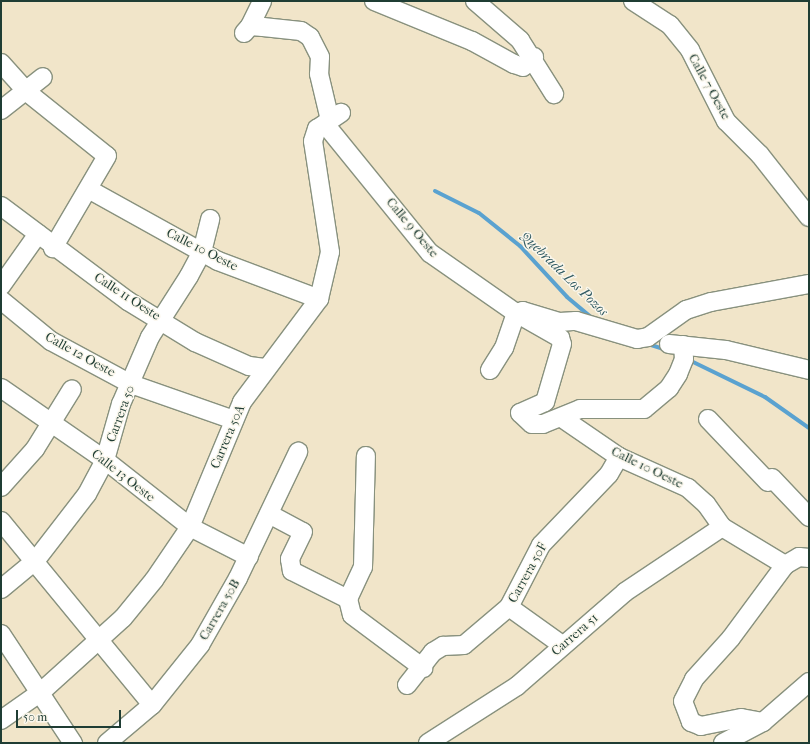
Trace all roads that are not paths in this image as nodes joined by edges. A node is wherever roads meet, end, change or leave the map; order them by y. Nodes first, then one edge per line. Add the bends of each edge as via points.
1 (262, 1) edge
2 (374, 1) edge
3 (475, 1) edge
4 (633, 1) edge
5 (528, 62) junction
6 (1, 63) edge
7 (43, 77) dead end
8 (27, 92) junction
9 (554, 94) dead end
10 (1, 110) edge
11 (332, 119) junction
12 (90, 190) junction
13 (1, 206) edge
14 (809, 217) edge
15 (210, 220) dead end
16 (38, 234) junction
17 (53, 248) junction
18 (202, 252) junction
19 (809, 284) edge
20 (1, 286) edge
21 (318, 298) junction
22 (1, 300) edge
23 (516, 313) junction
24 (160, 318) junction
25 (265, 368) junction
26 (490, 370) dead end
27 (809, 370) edge
28 (131, 384) junction
29 (1, 389) edge
30 (72, 389) dead end
31 (562, 418) junction
32 (708, 419) dead end
33 (234, 420) junction
34 (52, 424) junction
35 (298, 452) dead end
36 (366, 456) dead end
37 (620, 457) junction
38 (105, 460) junction
39 (1, 487) edge
40 (269, 514) junction
41 (809, 517) edge
42 (1, 521) edge
43 (190, 527) junction
44 (722, 527) junction
45 (249, 557) junction
46 (809, 558) edge
47 (36, 560) junction
48 (785, 565) junction
49 (1, 589) edge
50 (348, 599) junction
51 (509, 607) junction
52 (1, 634) edge
53 (100, 638) junction
54 (562, 645) junction
55 (423, 668) junction
56 (809, 682) edge
57 (407, 685) dead end
58 (41, 692) junction
59 (152, 705) junction
60 (1, 720) edge
61 (763, 722) junction
62 (73, 743) edge
63 (107, 743) edge
64 (428, 743) edge
65 (723, 743) edge

1 - 11 street via 247,29 301,31 310,37 320,57 319,74
2 - 5 street
3 - 5 street via 520,40
4 - 14 street, Calle 7 Oeste via 670,24 690,50 726,121 765,161
5 - 9 street
6 - 8 street
7 - 8 street
8 - 10 street
8 - 12 street via 103,150 107,156
11 - 21 street, Carrera 50A via 318,130 313,141 330,252
11 - 23 street, Calle 9 Oeste via 430,253
12 - 17 street
12 - 18 street, Calle 10 Oeste
13 - 16 street, Calle 11 Oeste
15 - 18 street, Carrera 50
16 - 17 street, Calle 11 Oeste
16 - 20 street
17 - 24 street, Calle 11 Oeste via 128,301
18 - 21 street, Calle 10 Oeste via 289,290
18 - 24 street, Carrera 50 via 181,292
19 - 23 street via 711,302 686,310 648,337 637,338 576,321 560,322 523,311
21 - 25 street, Carrera 50A
22 - 28 street, Calle 12 Oeste via 51,341 89,365
23 - 26 street via 504,348
23 - 31 street, Calle 9 Oeste via 560,338 562,344 545,402 520,413 532,424
24 - 25 street, Calle 11 Oeste via 216,352 250,366
24 - 28 street, Carrera 50
25 - 33 street, Carrera 50A
27 - 31 street via 726,350 676,345 684,359 669,388 654,402 637,410 580,409
28 - 33 street, Calle 12 Oeste
28 - 38 street, Carrera 50 via 121,404
29 - 34 street, Calle 13 Oeste
30 - 34 street
31 - 37 street, Calle 10 Oeste
32 - 41 street
33 - 43 street, Carrera 50A
34 - 38 street, Calle 13 Oeste
34 - 39 street via 35,449
35 - 40 street, Carrera 50B
36 - 50 street via 363,566
37 - 44 street, Calle 10 Oeste via 688,488 706,504
37 - 51 street, Carrera 50F via 609,474 541,545
38 - 43 street, Calle 13 Oeste
38 - 47 street, Carrera 50 via 87,494
40 - 45 street, Carrera 50B
40 - 50 street via 303,532 290,566 312,582
42 - 47 street
43 - 45 street, Calle 13 Oeste
43 - 53 street, Carrera 50A via 132,607
44 - 48 street, Calle 10 Oeste
44 - 54 street, Carrera 51 via 625,592
45 - 59 street, Carrera 50B via 200,644
46 - 48 street via 799,557
47 - 49 street, Carrera 50
47 - 53 street
48 - 61 street via 731,638 694,679 683,701 691,722 701,726 741,718
50 - 55 street via 352,615
51 - 54 street
51 - 55 street, Carrera 50F via 464,645 443,646 433,652
52 - 58 street
53 - 58 street, Carrera 50A
53 - 59 street
54 - 64 street, Carrera 51 via 516,686
55 - 57 street, Carrera 50F
56 - 61 street
58 - 60 street, Carrera 50A
58 - 62 street
59 - 63 street, Carrera 50B
61 - 65 street

